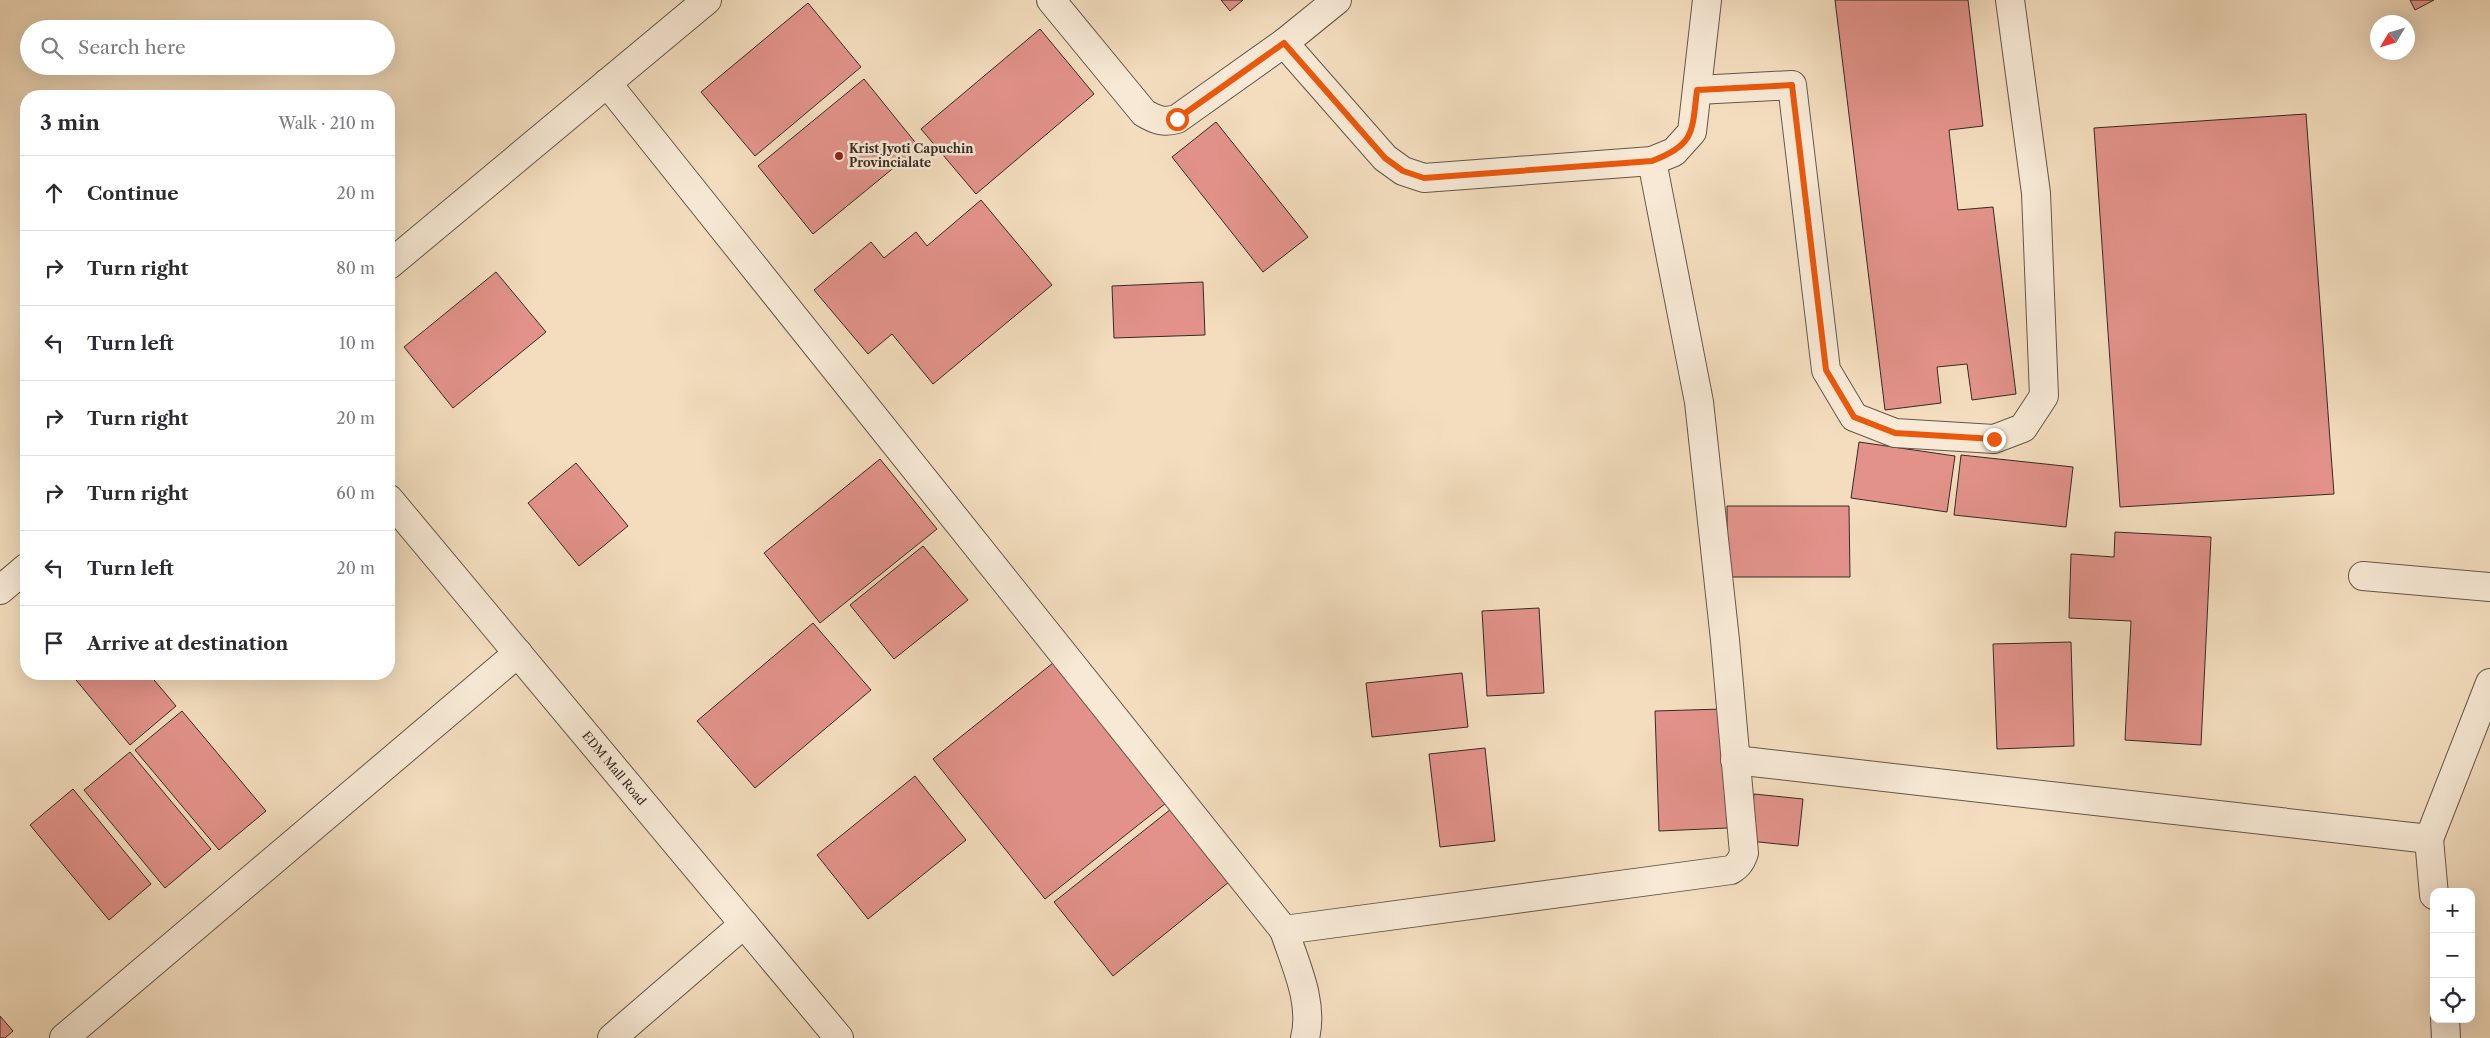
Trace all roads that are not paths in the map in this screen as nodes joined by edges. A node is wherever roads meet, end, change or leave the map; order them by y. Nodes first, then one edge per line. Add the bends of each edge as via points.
1 (706, 0) edge
2 (1051, 0) edge
3 (1337, 0) edge
4 (1707, 0) edge
5 (2010, 0) edge
6 (1284, 43) junction
7 (607, 83) junction
8 (1697, 90) junction
9 (1652, 161) junction
10 (395, 260) edge
11 (395, 506) edge
12 (20, 573) edge
13 (2362, 576) dead end
14 (2490, 587) edge
15 (0, 590) edge
16 (518, 653) junction
17 (2490, 683) edge
18 (1735, 760) junction
19 (2429, 839) junction
20 (2433, 888) edge
21 (744, 924) junction
22 (1284, 930) junction
23 (2445, 1023) edge
24 (64, 1038) edge
25 (612, 1038) edge
26 (839, 1038) edge
27 (1305, 1038) edge
28 (2446, 1038) edge

1 - 7 street
2 - 6 street via 1144,113 1158,121 1177,119
3 - 6 street
4 - 8 street
5 - 8 street via 2036,193 2044,396 2023,428 1994,439 1895,433 1854,417 1826,370 1792,85
6 - 9 street via 1385,158 1403,171 1424,178
7 - 10 street
7 - 22 street
8 - 9 street via 1692,132 1674,152
9 - 18 street via 1699,402
11 - 16 street, EDM Mall Road
12 - 15 street
13 - 14 street
16 - 21 street, EDM Mall Road
16 - 24 street
17 - 19 street
18 - 19 street
18 - 22 street via 1744,853 1739,865 1731,870
19 - 20 street
21 - 25 street
21 - 26 street, EDM Mall Road
22 - 27 street via 1307,1002 1310,1022
23 - 28 street

